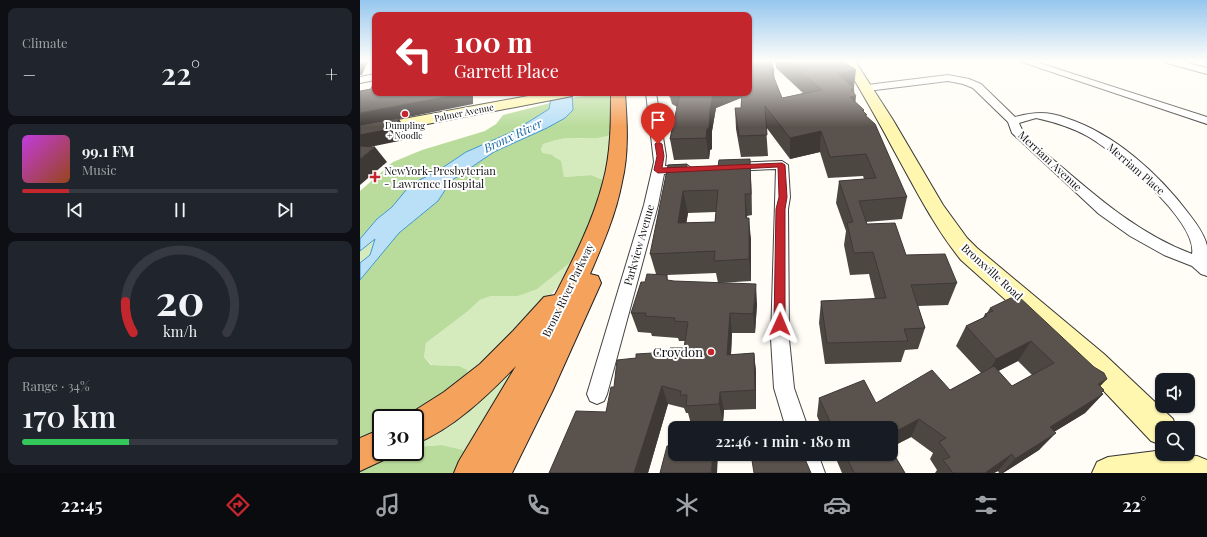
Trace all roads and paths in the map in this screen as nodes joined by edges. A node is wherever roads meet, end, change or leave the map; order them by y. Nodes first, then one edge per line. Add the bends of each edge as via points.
1 (864, 83) edge
2 (907, 83) edge
3 (969, 83) edge
4 (1091, 83) edge
5 (867, 88) junction
6 (550, 96) edge
7 (618, 96) edge
8 (628, 96) edge
9 (651, 96) edge
10 (489, 100) edge
11 (1013, 121) junction
12 (1207, 121) edge
13 (360, 132) edge
14 (703, 168) edge
15 (718, 168) edge
16 (658, 170) junction
17 (1202, 266) edge
18 (578, 273) junction
19 (597, 394) dead end
20 (795, 421) edge
21 (424, 423) edge
22 (1155, 423) edge
23 (372, 449) edge
24 (360, 455) edge
25 (810, 461) edge
26 (1195, 468) edge
27 (471, 473) edge
28 (494, 473) edge
29 (814, 473) edge
30 (1108, 473) edge

1 - 5 street, Bronxville Road
2 - 5 street, Merriam Avenue
3 - 11 street, Merriam Avenue via 986,93
4 - 12 street
5 - 22 street, Bronxville Road via 942,220 969,254 1094,362
6 - 10 street, Palmer Avenue
7 - 18 highway, Bronx River Parkway via 618,142 613,180 603,213
8 - 28 highway, Bronx River Parkway via 628,164 614,222 573,319
9 - 16 street, Parkview Avenue via 660,156
10 - 13 street, Palmer Avenue
11 - 17 street, Merriam Avenue via 1016,131 1104,210 1168,251
11 - 17 street, Merriam Place via 1021,116 1030,115 1058,119 1098,137 1119,152 1146,175 1175,206 1200,248
14 - 16 street
15 - 20 street via 782,165 780,339 784,388
16 - 19 street, Parkview Avenue via 651,205
18 - 21 highway via 523,340 486,378 452,406
18 - 27 highway, Bronx River Parkway via 522,383
23 - 24 highway
25 - 29 street
26 - 30 street via 1156,467

